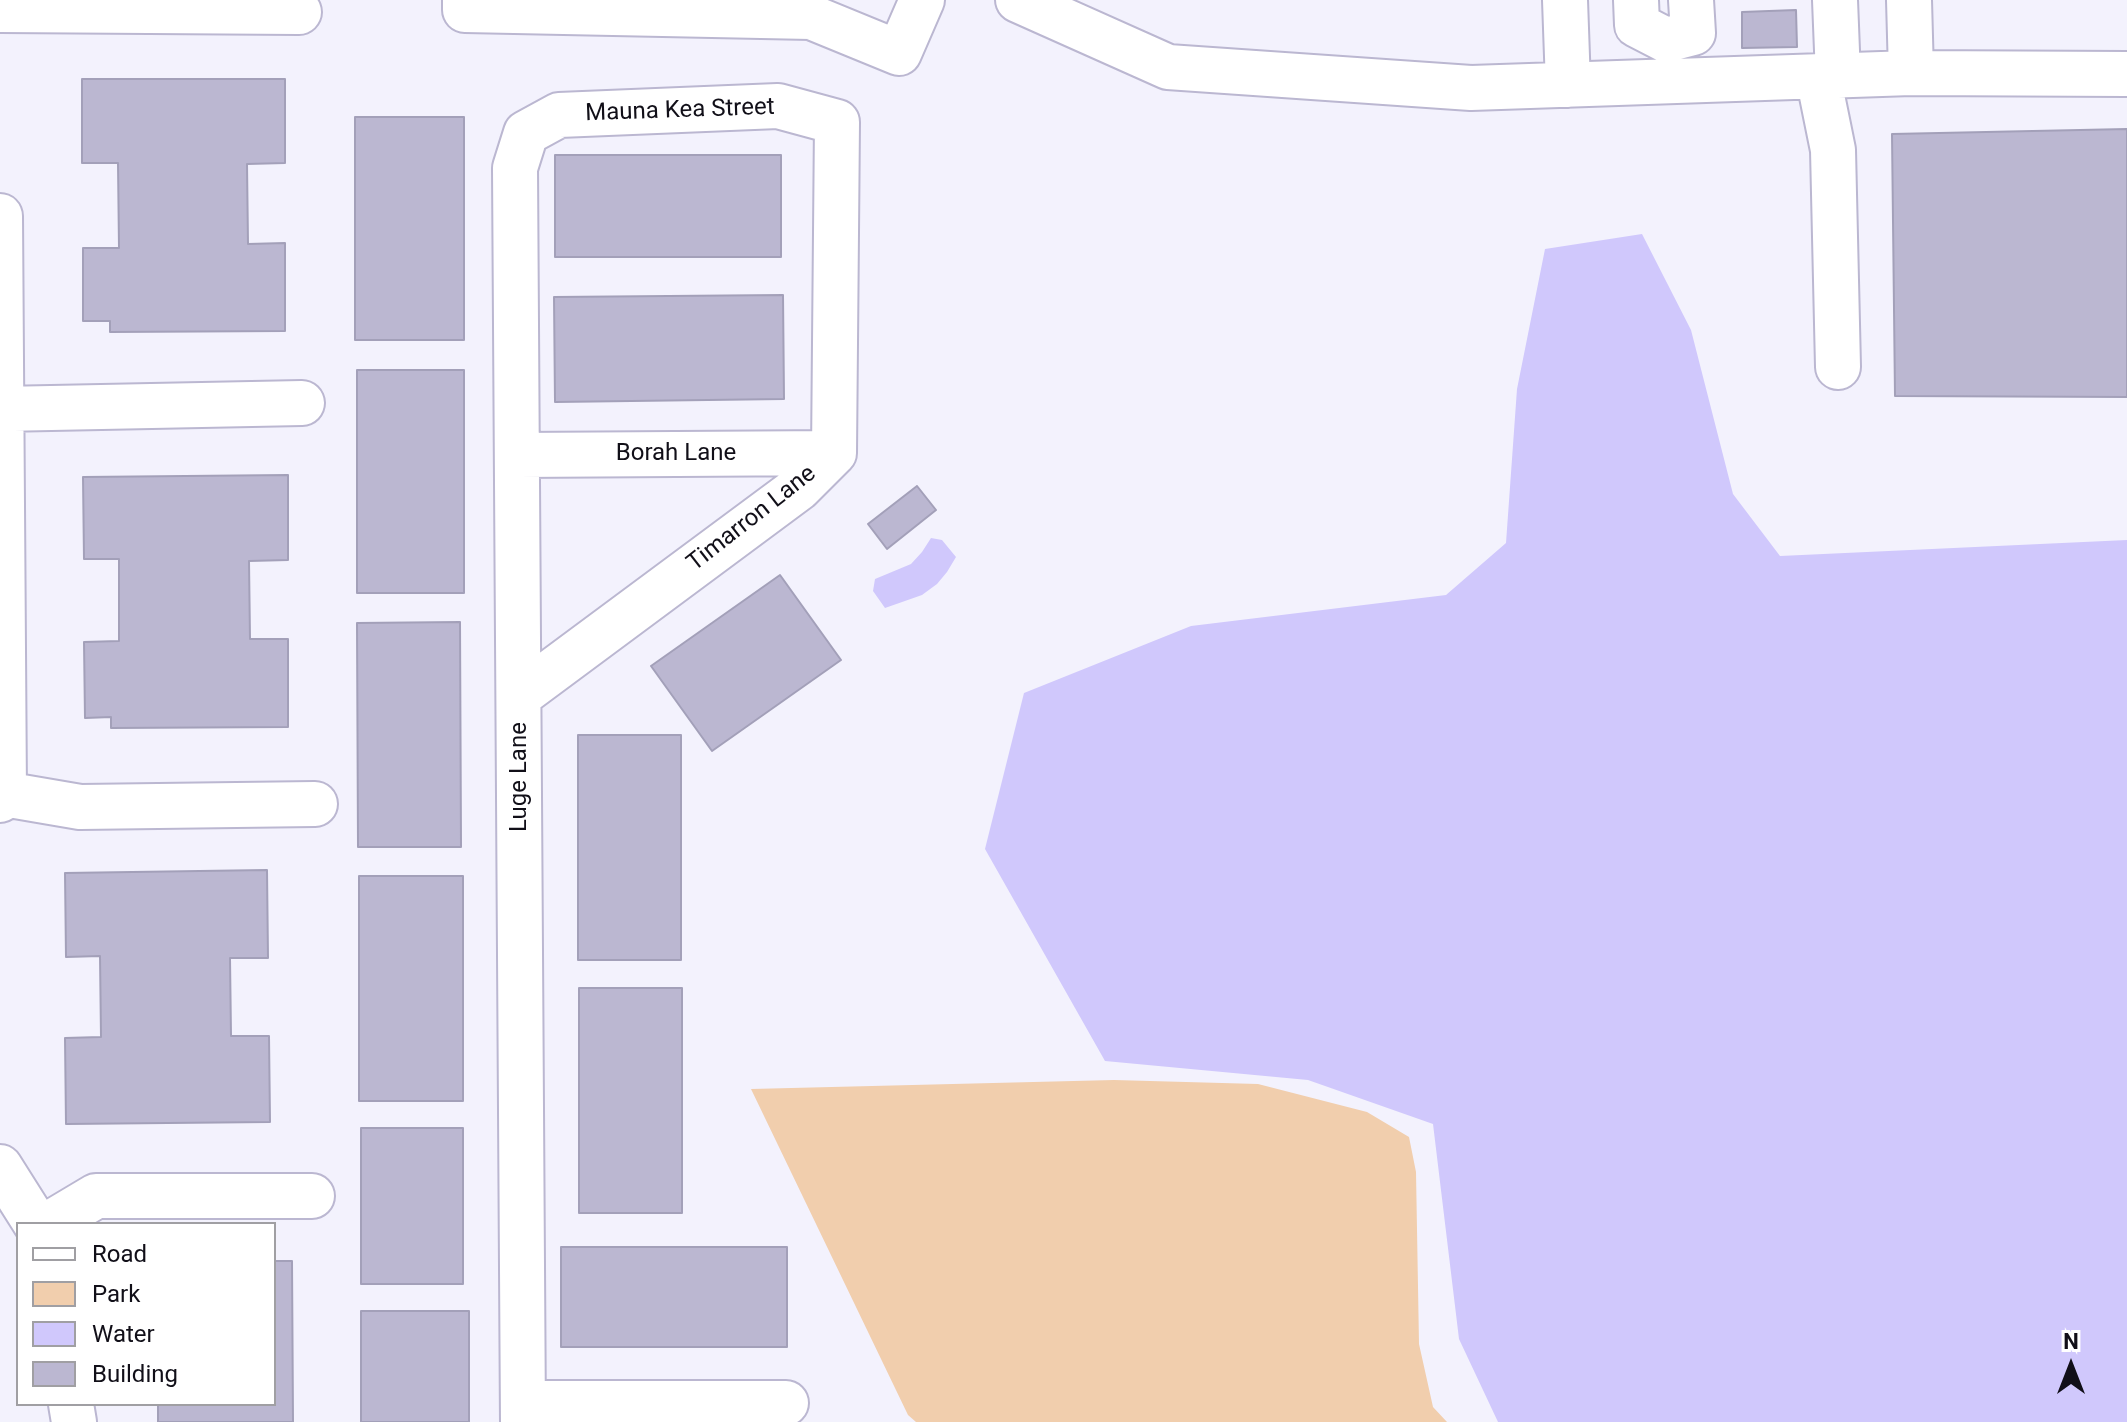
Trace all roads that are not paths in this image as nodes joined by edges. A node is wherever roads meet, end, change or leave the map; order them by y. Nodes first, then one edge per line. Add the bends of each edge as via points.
1 (465, 0) edge
2 (922, 0) edge
3 (1018, 0) edge
4 (1565, 0) edge
5 (1636, 0) edge
6 (1691, 0) edge
7 (1835, 0) edge
8 (1909, 0) edge
9 (0, 10) edge
10 (299, 12) dead end
11 (1084, 14) edge
12 (850, 15) edge
13 (1911, 73) junction
14 (2127, 74) edge
15 (1828, 76) junction
16 (1568, 85) junction
17 (837, 122) joint
18 (526, 133) joint
19 (0, 216) edge
20 (1838, 367) dead end
21 (302, 403) dead end
22 (1, 409) edge
23 (834, 453) junction
24 (518, 455) junction
25 (520, 695) junction
26 (2, 797) edge
27 (315, 804) dead end
28 (0, 1167) edge
29 (312, 1196) dead end
30 (35, 1222) edge
31 (52, 1222) edge
32 (786, 1403) dead end
33 (523, 1412) edge
34 (720, 1413) edge

1 - 12 street via 465,10
2 - 12 street via 899,53
3 - 11 street
4 - 16 street
5 - 6 street via 1637,25 1666,40 1693,33
7 - 15 street
8 - 13 street
9 - 10 street
11 - 16 street via 1168,67 1471,88
13 - 14 street
13 - 15 street
15 - 16 street
15 - 20 street
17 - 18 street, Mauna Kea Street via 778,106 559,115
17 - 23 street, Timarron Lane
18 - 24 street, Luge Lane via 515,168
19 - 22 street
21 - 22 street
22 - 26 street
23 - 24 street, Borah Lane
23 - 25 street, Timarron Lane via 799,488
24 - 25 street, Luge Lane
25 - 33 street, Luge Lane
26 - 27 street via 80,807
28 - 30 street
29 - 31 street via 96,1196
32 - 34 street
33 - 34 street

